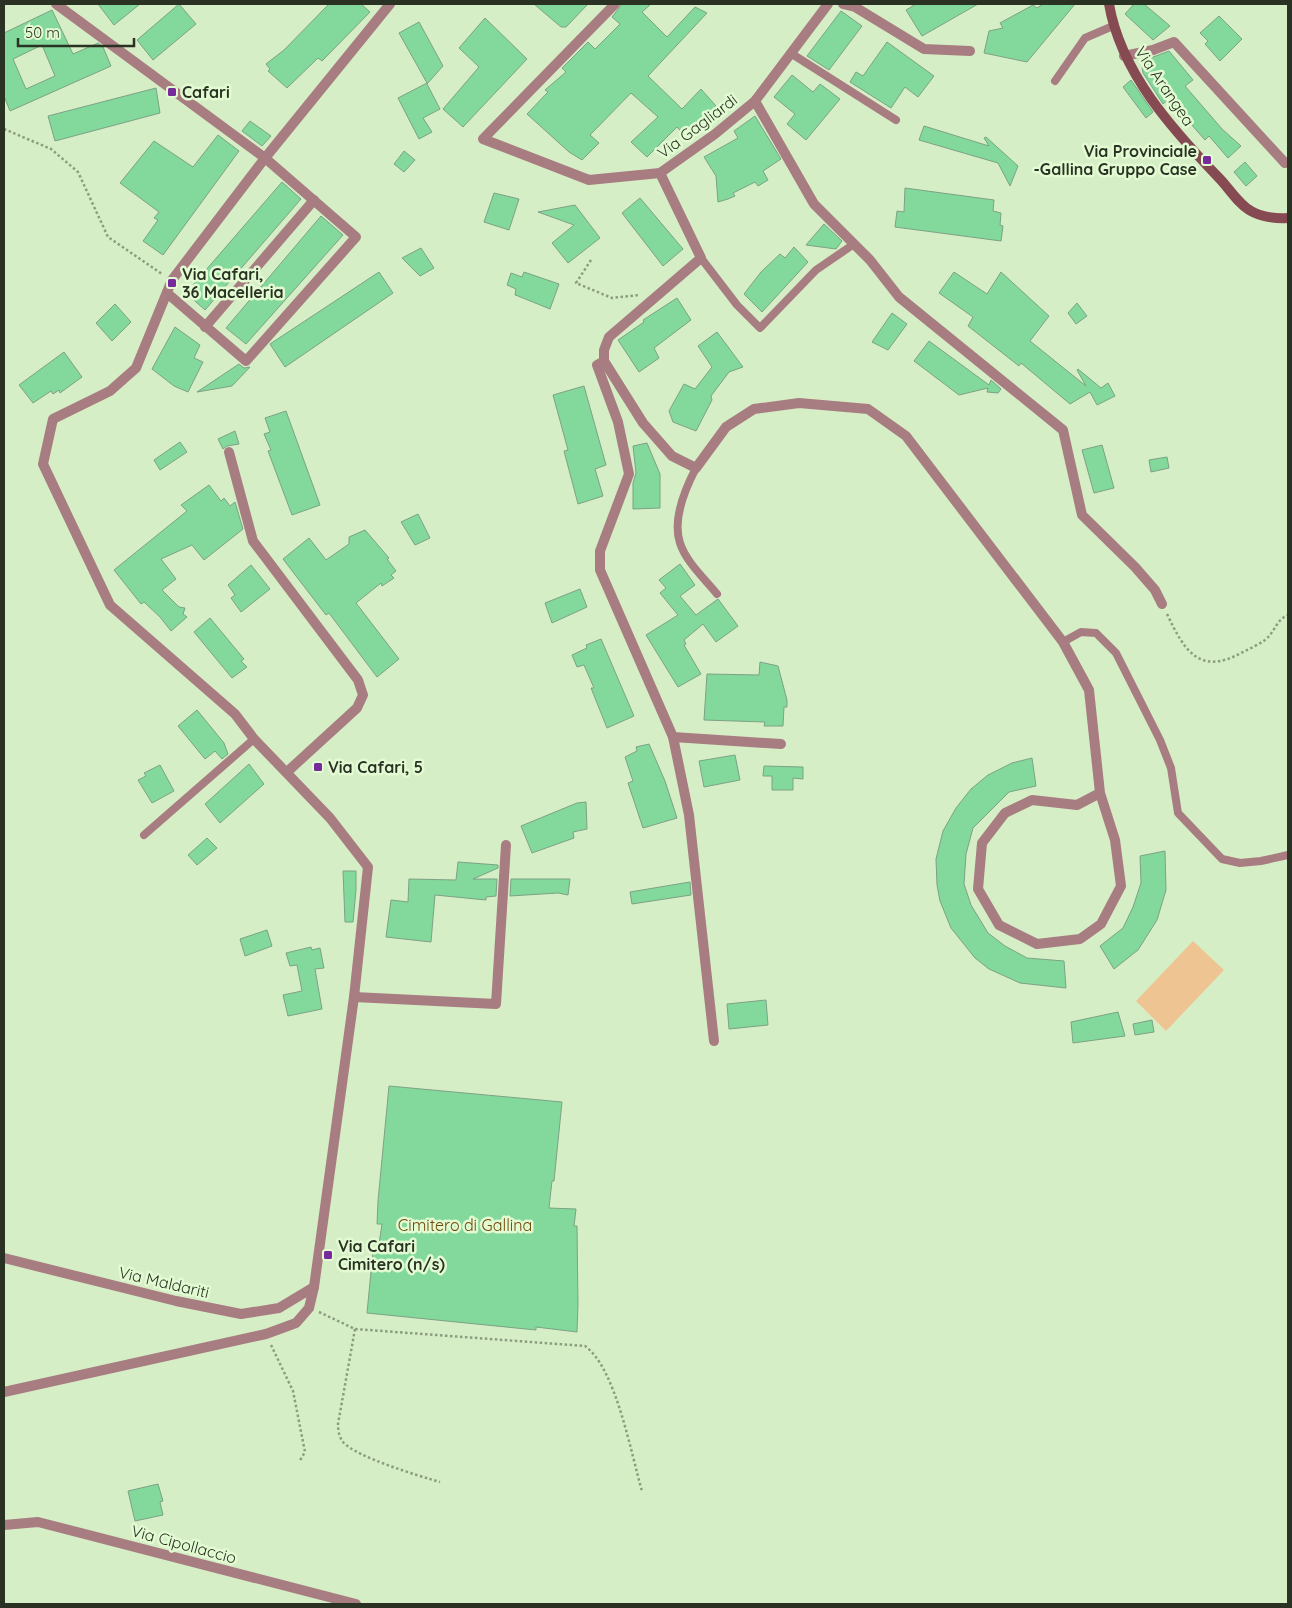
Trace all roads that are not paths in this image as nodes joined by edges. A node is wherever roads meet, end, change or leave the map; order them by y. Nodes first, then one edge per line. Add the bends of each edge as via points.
1 (56, 4) edge
2 (390, 4) edge
3 (615, 4) edge
4 (828, 4) edge
5 (843, 4) edge
6 (1109, 4) edge
7 (1113, 26) junction
8 (970, 51) dead end
9 (792, 54) junction
10 (1124, 56) junction
11 (1055, 82) dead end
12 (755, 101) junction
13 (896, 120) dead end
14 (265, 158) junction
15 (1285, 163) dead end
16 (660, 173) junction
17 (314, 200) junction
18 (1288, 218) edge
19 (854, 244) junction
20 (701, 258) junction
21 (168, 293) junction
22 (205, 326) junction
23 (604, 361) junction
24 (229, 452) dead end
25 (696, 468) junction
26 (718, 594) dead end
27 (1162, 604) road end
28 (1063, 642) junction
29 (673, 737) junction
30 (254, 739) junction
31 (781, 744) dead end
32 (287, 772) junction
33 (1100, 793) junction
34 (144, 835) dead end
35 (506, 845) dead end
36 (1288, 855) edge
37 (354, 997) junction
38 (714, 1042) dead end
39 (4, 1258) edge
40 (314, 1287) junction
41 (4, 1392) edge
42 (4, 1525) edge
43 (356, 1604) edge

1 - 14 street
2 - 14 street
3 - 16 street, Via Gagliardi via 484,139 589,180
4 - 9 street, Via Gagliardi
5 - 8 street via 855,7 924,49
6 - 7 street, Via Arangea
7 - 10 street, Via Arangea
7 - 11 lane via 1085,38
9 - 12 street, Via Gagliardi
9 - 13 lane
10 - 15 street via 1174,42
10 - 18 street, Via Arangea via 1186,144 1251,211
12 - 16 street, Via Gagliardi
12 - 19 street via 814,204
14 - 17 street
14 - 21 street via 172,280
16 - 20 street
17 - 22 street
17 - 22 street via 356,237 246,361
19 - 20 lane via 816,270 760,328 737,305
19 - 27 street via 899,297 1063,430 1082,515 1135,567 1155,590
20 - 23 street via 609,336
21 - 22 street
21 - 30 street via 136,368 110,391 53,420 43,464 110,605 235,714
23 - 25 street via 649,430 672,456
23 - 29 street via 598,366 618,422 629,474 600,551 600,570
24 - 32 street via 253,541 358,680 362,695 357,708
25 - 26 lane via 684,491 679,520 680,542
25 - 28 street via 726,427 754,409 798,403 868,409 906,436
28 - 33 street via 1090,690
28 - 36 lane via 1082,632 1096,633 1116,653 1171,768 1178,813 1222,858 1240,863
29 - 31 street
29 - 38 street via 689,815
30 - 32 street
30 - 34 lane
32 - 37 street via 330,818 368,867
33 - 33 street via 1115,840 1121,886 1101,924 1080,939 1037,944 999,925 978,890 982,843 1005,813 1032,800 1077,805
35 - 37 street via 496,1004
37 - 40 street
39 - 40 street, Via Maldariti via 241,1314 279,1308
40 - 41 street via 308,1308 296,1324 266,1334
42 - 43 street, Via Cipollaccio via 38,1522

